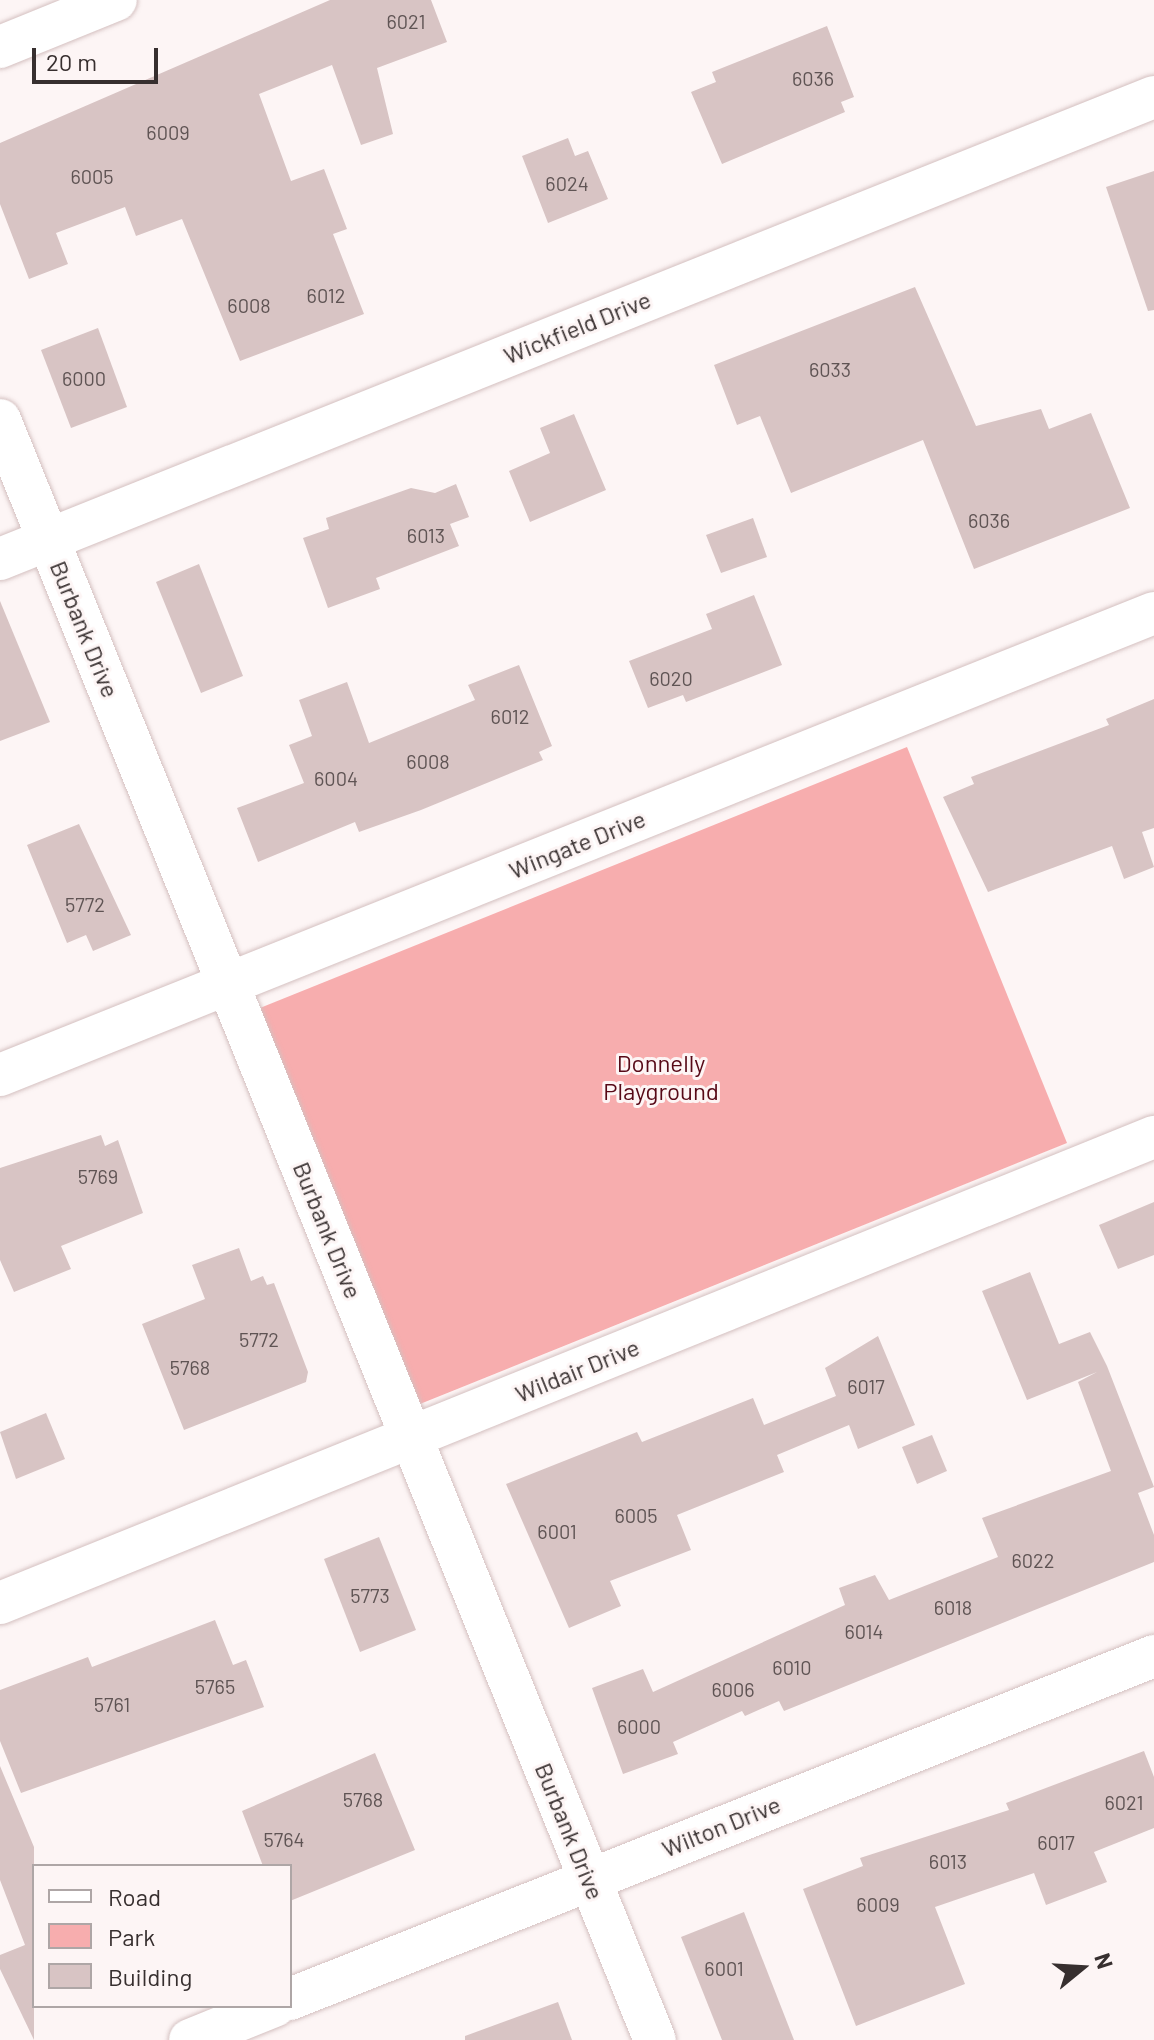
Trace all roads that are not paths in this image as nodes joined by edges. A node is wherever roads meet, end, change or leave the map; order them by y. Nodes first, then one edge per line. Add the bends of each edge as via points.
1 (116, 0) edge
2 (0, 47) edge
3 (1154, 97) edge
4 (0, 420) edge
5 (48, 538) junction
6 (0, 559) edge
7 (1154, 613) edge
8 (228, 983) junction
9 (0, 1075) edge
10 (1154, 1137) edge
11 (411, 1437) junction
12 (0, 1603) edge
13 (1154, 1656) edge
14 (589, 1878) junction
15 (292, 1998) edge
16 (269, 2008) edge
17 (190, 2040) edge
18 (655, 2040) edge

1 - 2 street
3 - 5 street, Wickfield Drive
4 - 5 street, Burbank Drive
5 - 6 street, Wickfield Drive
5 - 8 street, Burbank Drive
7 - 8 street, Wingate Drive
8 - 9 street, Wingate Drive
8 - 11 street, Burbank Drive
10 - 11 street, Wildair Drive
11 - 12 street, Wildair Drive
11 - 14 street, Burbank Drive
13 - 14 street, Wilton Drive
14 - 15 street, Wilton Drive
14 - 18 street, Burbank Drive
16 - 17 street

